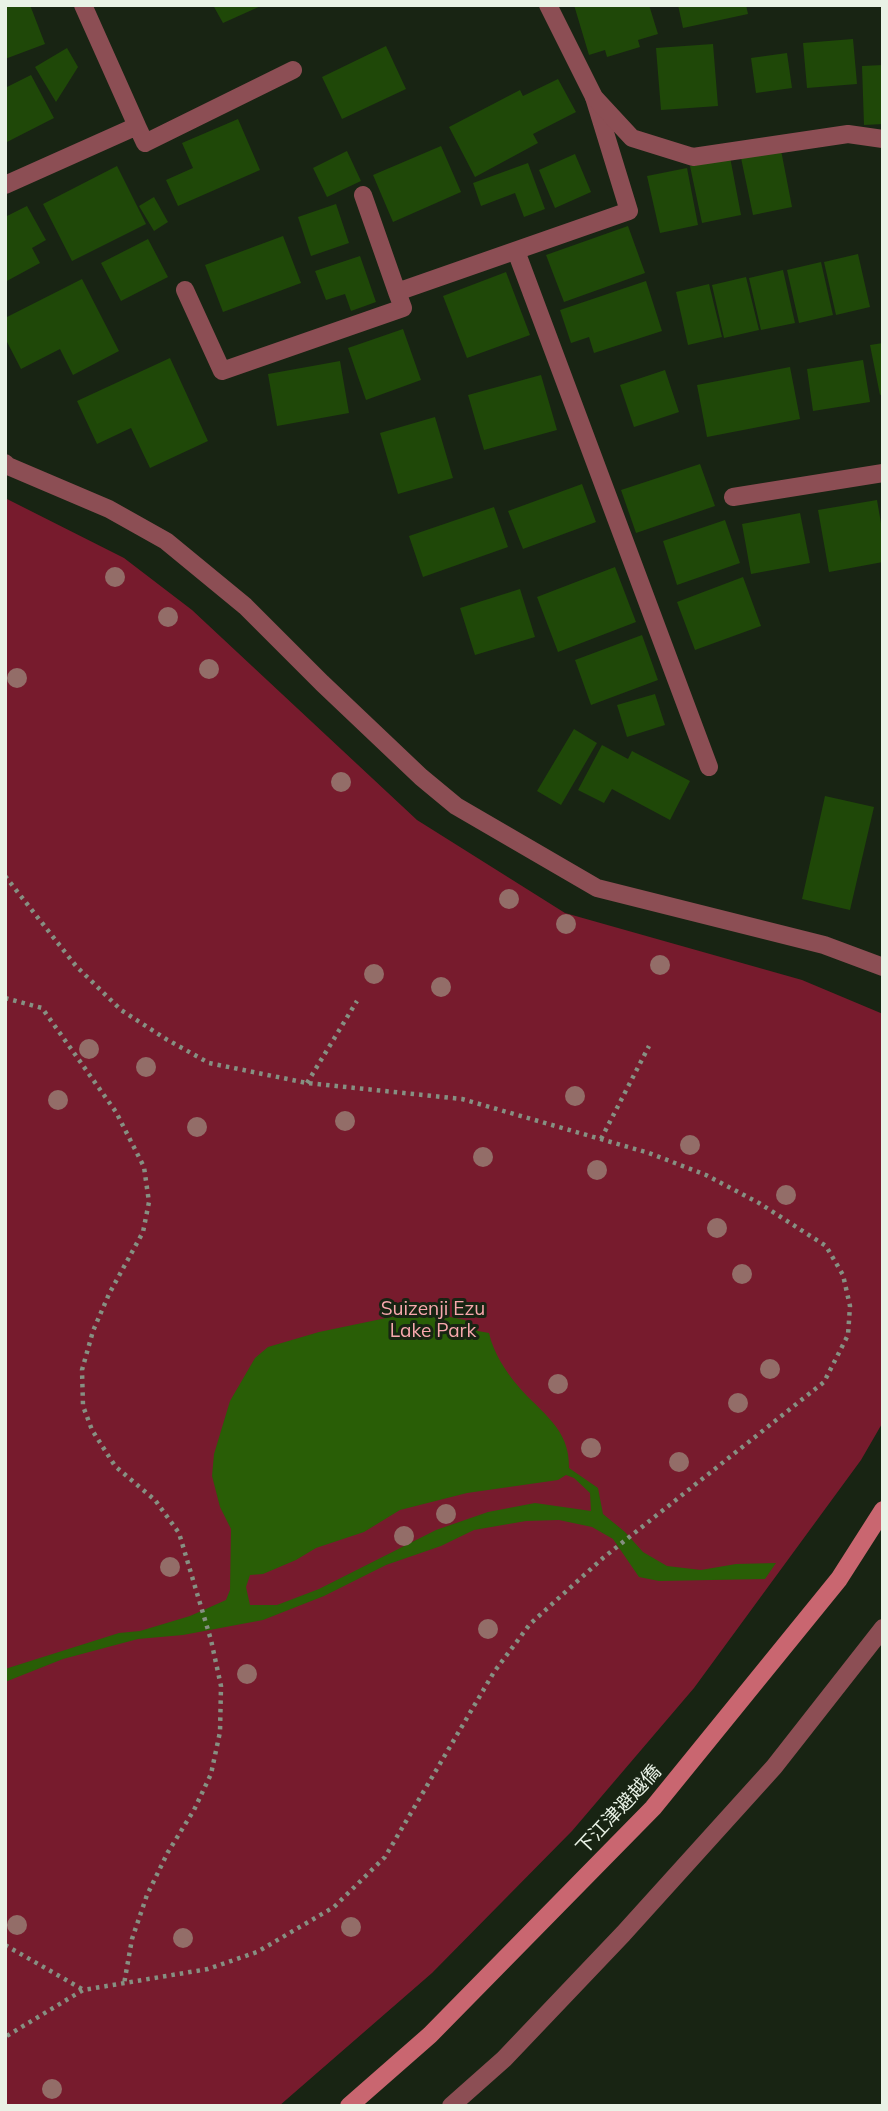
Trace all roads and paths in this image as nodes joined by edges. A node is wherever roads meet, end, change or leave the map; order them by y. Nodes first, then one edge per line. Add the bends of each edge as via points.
1 (83, 5) edge
2 (548, 5) edge
3 (292, 70) dead end
4 (594, 97) junction
5 (137, 126) junction
6 (883, 139) edge
7 (5, 185) edge
8 (363, 195) dead end
9 (516, 251) junction
10 (185, 290) dead end
11 (397, 292) junction
12 (5, 463) edge
13 (883, 473) edge
14 (733, 497) dead end
15 (709, 767) dead end
16 (5, 876) edge
17 (883, 967) edge
18 (5, 998) edge
19 (357, 1001) dead end
20 (649, 1046) dead end
21 (307, 1083) junction
22 (601, 1139) junction
23 (883, 1510) edge
24 (883, 1628) edge
25 (5, 1945) edge
26 (124, 1984) junction
27 (83, 1990) junction
28 (5, 2037) edge
29 (349, 2106) edge
30 (451, 2106) edge

1 - 5 street
2 - 4 street
3 - 5 street via 145,143
4 - 6 street via 632,138 693,157 848,134
4 - 9 street via 629,211
5 - 7 street
8 - 11 street
9 - 11 street
9 - 15 street
10 - 11 street via 222,371 403,308
12 - 17 street via 109,509 166,541 245,606 456,806 597,888 824,945
13 - 14 street
16 - 21 path via 76,966 121,1010 209,1063
18 - 26 path via 42,1008 116,1112 144,1167 149,1202 143,1233 93,1331 82,1370 83,1406 115,1466 155,1500 178,1533 221,1686 220,1732 211,1774 147,1895
19 - 21 path
20 - 22 path
21 - 22 path via 462,1099
22 - 26 path via 706,1175 826,1246 843,1275 850,1306 848,1335 824,1382 603,1558 530,1624 494,1672 385,1857 334,1907 257,1952 208,1969
23 - 29 street, 下江津避越僑 via 839,1579 653,1808 430,2035
24 - 30 street via 765,1777 504,2059
25 - 27 path
26 - 27 path
27 - 28 path

